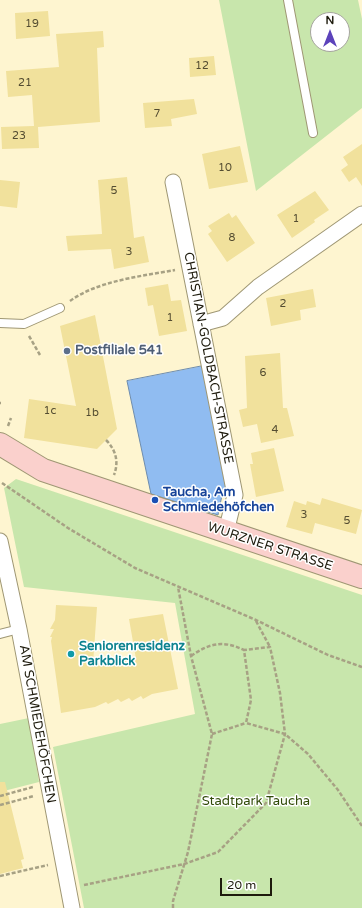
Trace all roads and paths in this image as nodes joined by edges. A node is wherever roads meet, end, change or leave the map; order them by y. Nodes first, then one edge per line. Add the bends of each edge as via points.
1 (288, 0) edge
2 (313, 133) dead end
3 (174, 182) dead end
4 (362, 214) edge
5 (190, 267) junction
6 (60, 308) joint
7 (0, 323) edge
8 (201, 324) junction
9 (28, 333) dead end
10 (40, 355) dead end
11 (11, 418) dead end
12 (4, 435) edge
13 (106, 440) dead end
14 (113, 477) dead end
15 (2, 483) dead end
16 (226, 532) junction
17 (0, 541) edge
18 (362, 577) edge
19 (178, 587) junction
20 (256, 620) junction
21 (19, 629) junction
22 (0, 634) edge
23 (270, 647) junction
24 (244, 650) junction
25 (191, 656) junction
26 (362, 667) edge
27 (246, 723) junction
28 (212, 734) junction
29 (285, 734) junction
30 (44, 789) junction
31 (0, 796) edge
32 (0, 805) edge
33 (362, 826) edge
34 (55, 863) dead end
35 (184, 864) junction
36 (0, 876) edge
37 (68, 888) junction
38 (72, 908) edge
39 (173, 908) edge

1 - 2 lane
3 - 5 street, CHRISTIAN-GOLDBACH-STRASSE
4 - 8 street via 258,287 223,318
5 - 6 path via 116,281 87,292
5 - 8 street, CHRISTIAN-GOLDBACH-STRASSE
6 - 7 lane via 24,324
8 - 16 street, CHRISTIAN-GOLDBACH-STRASSE via 235,495
9 - 10 path
11 - 12 path
12 - 16 street, WURZNER STRASSE via 43,470
13 - 14 path via 113,447 116,458 117,467
15 - 19 path via 68,528 135,568
16 - 18 street, WURZNER STRASSE
17 - 21 street, AM SCHMIEDEHÖFCHEN
19 - 20 path
19 - 25 path
20 - 23 path
20 - 26 path via 328,655
21 - 22 lane
21 - 30 street, AM SCHMIEDEHÖFCHEN
23 - 24 path
23 - 29 path via 280,693
24 - 25 path via 234,645 218,644 206,646
24 - 27 path via 251,700
25 - 28 path
27 - 28 path
27 - 29 path
28 - 35 path
29 - 33 path via 308,754 338,790
29 - 35 path via 266,803 218,852
30 - 31 path
30 - 32 path
30 - 37 street, AM SCHMIEDEHÖFCHEN
34 - 36 path
35 - 37 path
35 - 39 path
37 - 38 street, AM SCHMIEDEHÖFCHEN

